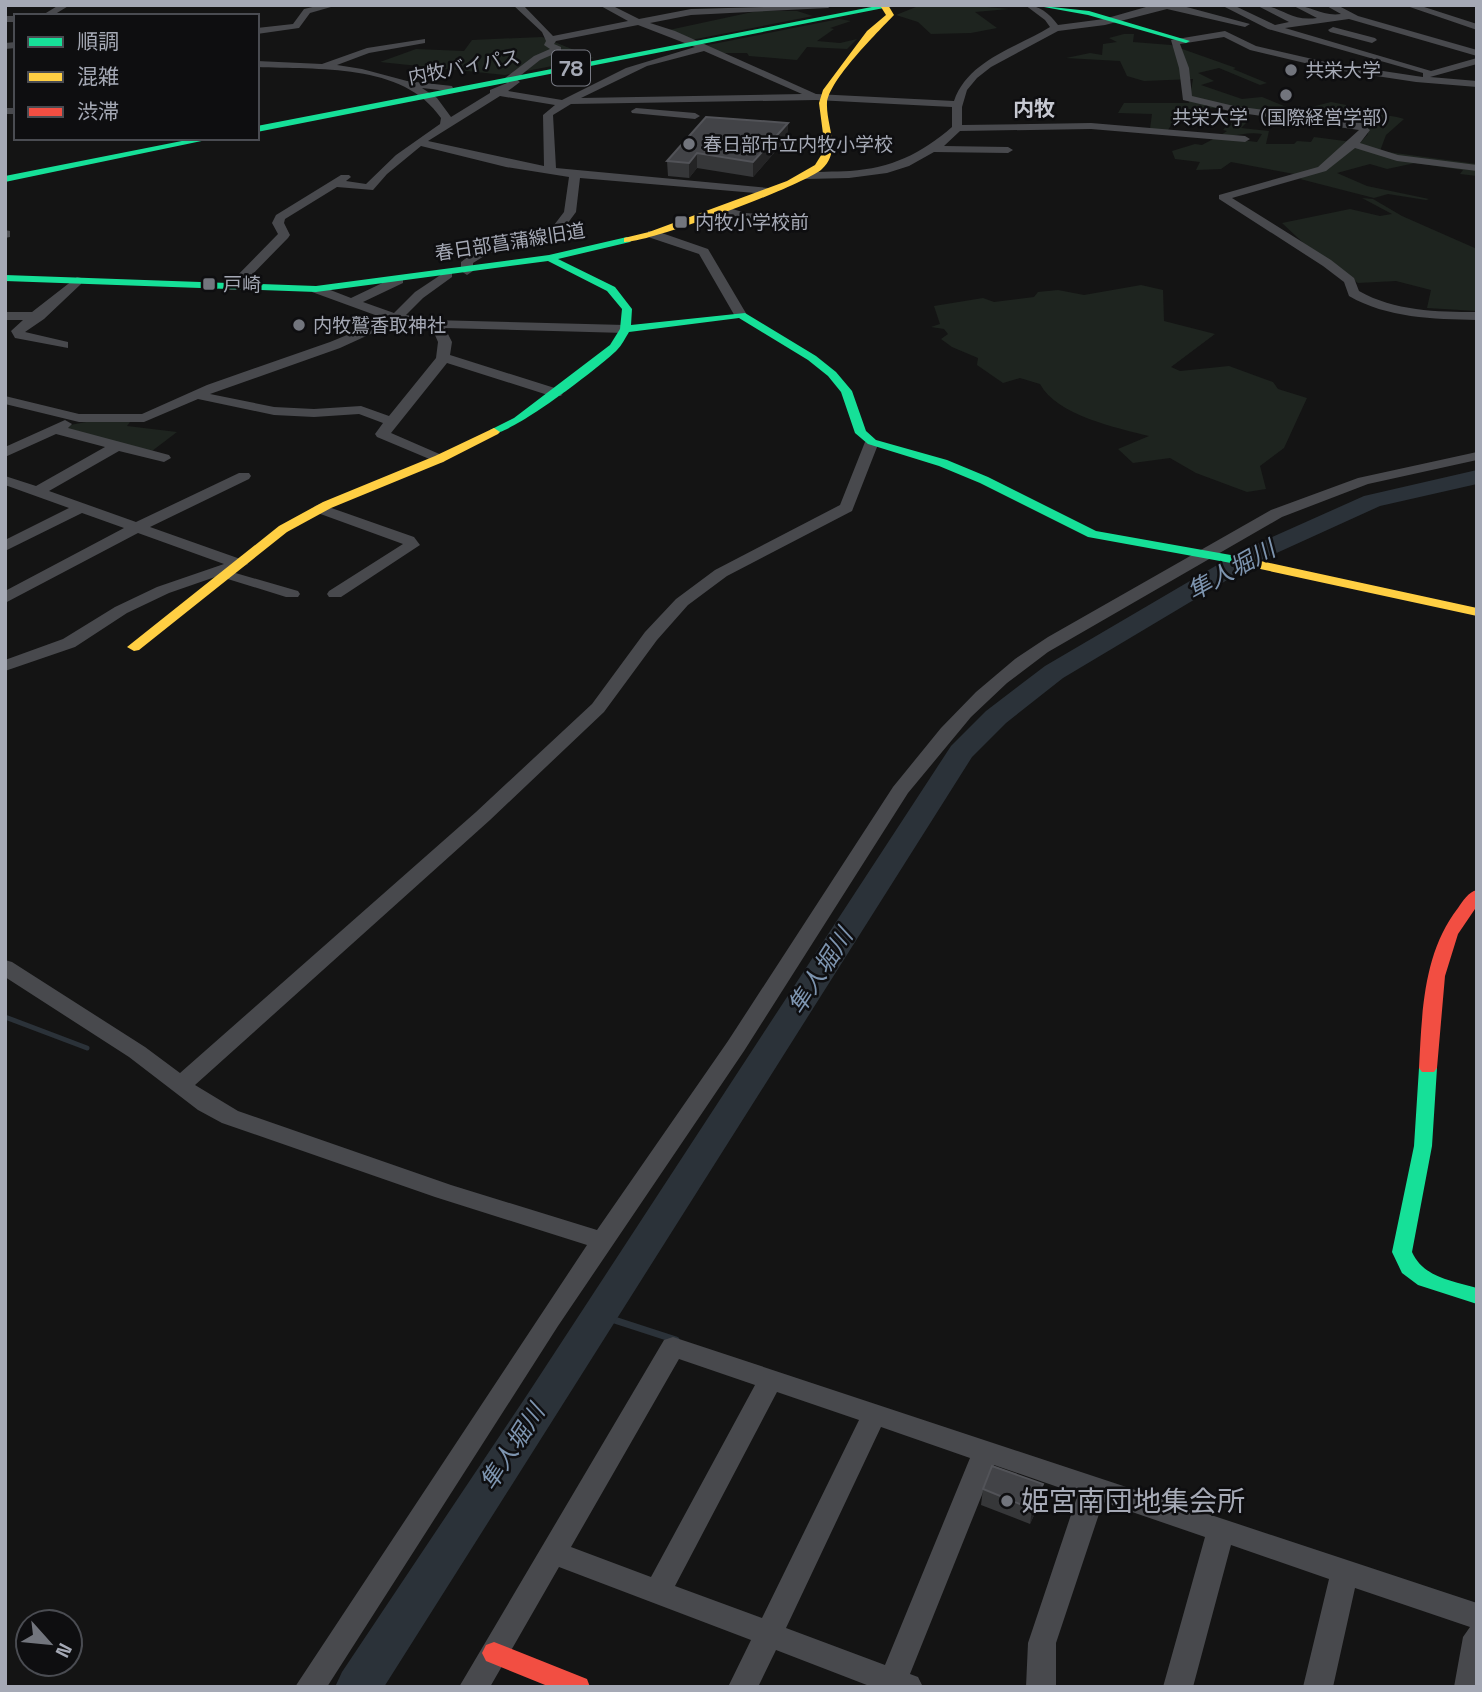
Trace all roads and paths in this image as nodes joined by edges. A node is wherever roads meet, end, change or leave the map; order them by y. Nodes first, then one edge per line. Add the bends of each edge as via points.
1 (66, 5) edge
2 (334, 5) edge
3 (517, 5) edge
4 (603, 5) edge
5 (828, 5) edge
6 (1029, 5) edge
7 (1037, 5) edge
8 (1175, 5) edge
9 (1225, 5) edge
10 (1260, 5) edge
11 (1296, 5) edge
12 (1329, 5) edge
13 (1408, 5) edge
14 (890, 6) edge
15 (1167, 6) edge
16 (1150, 9) junction
17 (1429, 13) junction
18 (49, 14) edge
19 (1349, 16) junction
20 (1477, 18) edge
21 (1327, 19) junction
22 (1113, 20) junction
23 (635, 21) junction
24 (1302, 22) junction
25 (1227, 26) dead end
26 (1267, 27) junction
27 (1477, 27) edge
28 (1055, 28) junction
29 (259, 31) edge
30 (1439, 36) dead end
31 (1231, 38) junction
32 (551, 39) junction
33 (1428, 39) junction
34 (1372, 40) dead end
35 (422, 41) dead end
36 (1186, 41) junction
37 (1280, 42) dead end
38 (697, 46) junction
39 (1458, 48) junction
40 (1477, 53) edge
41 (1436, 54) dead end
42 (1373, 55) junction
43 (1425, 57) dead end
44 (623, 58) junction
45 (1477, 61) edge
46 (259, 64) edge
47 (1403, 64) junction
48 (320, 68) junction
49 (639, 68) junction
50 (1373, 73) junction
51 (1434, 73) junction
52 (1477, 76) edge
53 (1416, 79) junction
54 (408, 83) junction
55 (1477, 84) edge
56 (508, 85) junction
57 (448, 88) dead end
58 (476, 90) dead end
59 (426, 96) junction
60 (820, 97) junction
61 (564, 103) junction
62 (956, 104) junction
63 (695, 116) dead end
64 (445, 124) junction
65 (957, 128) junction
66 (259, 129) edge
67 (1245, 139) dead end
68 (202, 140) edge
69 (421, 143) junction
70 (1353, 145) junction
71 (935, 149) junction
72 (1008, 150) dead end
73 (1477, 168) edge
74 (550, 169) junction
75 (575, 173) junction
76 (346, 176) dead end
77 (805, 176) junction
78 (5, 179) edge
79 (334, 183) junction
80 (768, 191) junction
81 (722, 209) junction
82 (780, 220) dead end
83 (652, 234) junction
84 (549, 258) junction
85 (467, 271) junction
86 (448, 274) junction
87 (5, 278) edge
88 (77, 281) junction
89 (399, 281) junction
90 (233, 288) junction
91 (316, 289) junction
92 (351, 303) junction
93 (741, 315) junction
94 (5, 316) edge
95 (39, 316) junction
96 (1477, 316) edge
97 (396, 318) junction
98 (437, 325) junction
99 (625, 329) junction
100 (63, 345) dead end
101 (443, 357) junction
102 (556, 393) junction
103 (195, 395) junction
104 (5, 400) edge
105 (79, 418) junction
106 (392, 422) junction
107 (55, 429) junction
108 (872, 442) junction
109 (117, 446) junction
110 (5, 453) edge
111 (1477, 456) edge
112 (164, 458) dead end
113 (439, 459) junction
114 (244, 476) dead end
115 (5, 480) edge
116 (30, 489) junction
117 (5, 496) edge
118 (80, 508) junction
119 (320, 509) junction
120 (135, 528) junction
121 (5, 546) edge
122 (1203, 556) junction
123 (240, 564) junction
124 (225, 575) junction
125 (292, 594) dead end
126 (335, 594) dead end
127 (5, 598) edge
128 (1477, 612) edge
129 (134, 646) dead end
130 (5, 666) edge
131 (1477, 895) edge
132 (5, 967) edge
133 (180, 1086) junction
134 (603, 1241) junction
135 (1477, 1296) edge
136 (771, 1380) junction
137 (874, 1415) junction
138 (986, 1452) junction
139 (1094, 1488) junction
140 (1220, 1530) junction
141 (553, 1552) junction
142 (1345, 1572) junction
143 (657, 1592) junction
144 (1477, 1616) edge
145 (770, 1632) junction
146 (1477, 1637) edge
147 (494, 1653) junction
148 (901, 1684) edge
149 (310, 1687) edge
150 (474, 1687) edge
151 (578, 1687) edge
152 (743, 1687) edge
153 (1041, 1687) edge
154 (1178, 1687) edge
155 (1318, 1687) edge
156 (1469, 1687) edge

1 - 18 street
2 - 29 street via 307,11 296,26
3 - 32 street
4 - 23 street
5 - 23 street via 691,12
6 - 28 street
7 - 22 street
8 - 15 street
9 - 26 street
10 - 24 street
11 - 21 street
12 - 19 street
13 - 17 street
14 - 38 street, 内牧バイパス / 78
14 - 60 street via 890,15 870,33
15 - 16 street
15 - 26 street
16 - 22 street
16 - 25 street
17 - 20 street via 1443,8
17 - 27 street
19 - 21 street
19 - 33 street
21 - 24 street
22 - 28 street
22 - 36 street
23 - 32 street
23 - 38 street
24 - 26 street
24 - 34 street
26 - 31 street
26 - 42 street
28 - 62 street via 1030,46 993,60 968,82
30 - 33 street
31 - 36 street via 1218,33
31 - 50 street via 1279,55
32 - 56 street via 549,45 558,49 537,58
33 - 39 street
33 - 42 street
35 - 48 street via 367,51
36 - 70 street via 1174,41 1187,70 1187,98 1361,126 1366,130
37 - 42 street via 1356,61
38 - 44 street, 内牧バイパス / 78
38 - 49 street
38 - 60 street
39 - 40 street
39 - 41 street
42 - 47 street
43 - 47 street
44 - 49 street
44 - 56 street, 内牧バイパス / 78
45 - 51 street
46 - 48 street
47 - 50 street
47 - 51 street
48 - 54 street
49 - 61 street
50 - 53 street
51 - 52 street
51 - 53 street
53 - 55 street
54 - 57 street
54 - 59 street
56 - 58 street
56 - 59 street, 内牧バイパス / 78
56 - 61 street
56 - 64 street
59 - 64 street via 444,113
59 - 66 street, 内牧バイパス / 78
60 - 61 street
60 - 62 street
60 - 77 street, 春日部菖蒲線旧道 via 828,155
61 - 63 street
61 - 74 street via 548,115
62 - 65 street
64 - 69 street
65 - 67 street via 1091,126
65 - 71 street
68 - 78 street
69 - 74 street via 479,159
69 - 79 street via 369,188
70 - 73 street via 1397,158
70 - 96 street via 1322,169 1223,197 1327,263 1350,281 1353,293 1366,300 1422,313
71 - 72 street
71 - 77 street via 884,171
74 - 75 street
75 - 80 street
75 - 85 street via 570,212 552,236 485,250 467,262
76 - 79 street
77 - 80 street, 春日部菖蒲線旧道
79 - 90 street via 280,217 284,235
80 - 81 street, 春日部菖蒲線旧道
81 - 82 street
81 - 83 street, 春日部菖蒲線旧道
83 - 84 street, 春日部菖蒲線旧道
83 - 93 street via 704,252
84 - 85 street, 春日部菖蒲線旧道
84 - 99 street via 611,289 626,309
85 - 86 street, 春日部菖蒲線旧道
86 - 89 street, 春日部菖蒲線旧道
86 - 97 street
87 - 88 street, 春日部菖蒲線旧道
88 - 90 street, 春日部菖蒲線旧道
88 - 95 street
89 - 91 street, 春日部菖蒲線旧道
89 - 92 street
90 - 91 street, 春日部菖蒲線旧道
91 - 92 street
92 - 97 street
93 - 99 street
93 - 108 street via 832,374 846,391 862,433
94 - 95 street
95 - 100 street via 19,331 20,335
97 - 98 street
97 - 103 street
98 - 99 street
98 - 101 street via 444,342
99 - 102 street via 614,346
101 - 102 street
101 - 106 street
102 - 113 street via 518,421
103 - 105 street via 144,418
103 - 106 street via 274,411 361,410
104 - 105 street
105 - 107 street
106 - 113 street via 382,434
107 - 109 street
107 - 110 street
108 - 122 street via 984,480 1092,534
108 - 133 street via 847,508 721,573 681,602 598,708
109 - 112 street
109 - 116 street
111 - 122 street via 1348,485 1296,505
113 - 119 street
114 - 120 street
115 - 116 street
116 - 117 street
116 - 118 street
118 - 120 street
118 - 121 street
119 - 123 street via 283,529
119 - 126 street via 412,545
120 - 123 street
120 - 127 street
122 - 128 street
122 - 134 street via 1044,648 1001,679 943,734 900,790
123 - 124 street
123 - 130 street via 163,590 69,643
124 - 125 street
124 - 129 street
131 - 135 street via 1455,923 1433,984 1423,1146 1402,1252 1409,1268 1425,1280
132 - 133 street via 137,1052
133 - 134 street via 230,1117
134 - 149 street
136 - 137 street
136 - 141 street via 673,1347
136 - 143 street
137 - 138 street
137 - 145 street
138 - 139 street
138 - 148 street
139 - 140 street
139 - 153 street via 1042,1643
140 - 142 street
140 - 154 street
141 - 143 street
141 - 147 street
142 - 144 street
142 - 155 street
143 - 145 street
145 - 148 street
145 - 152 street
146 - 156 street
147 - 150 street
147 - 151 street

